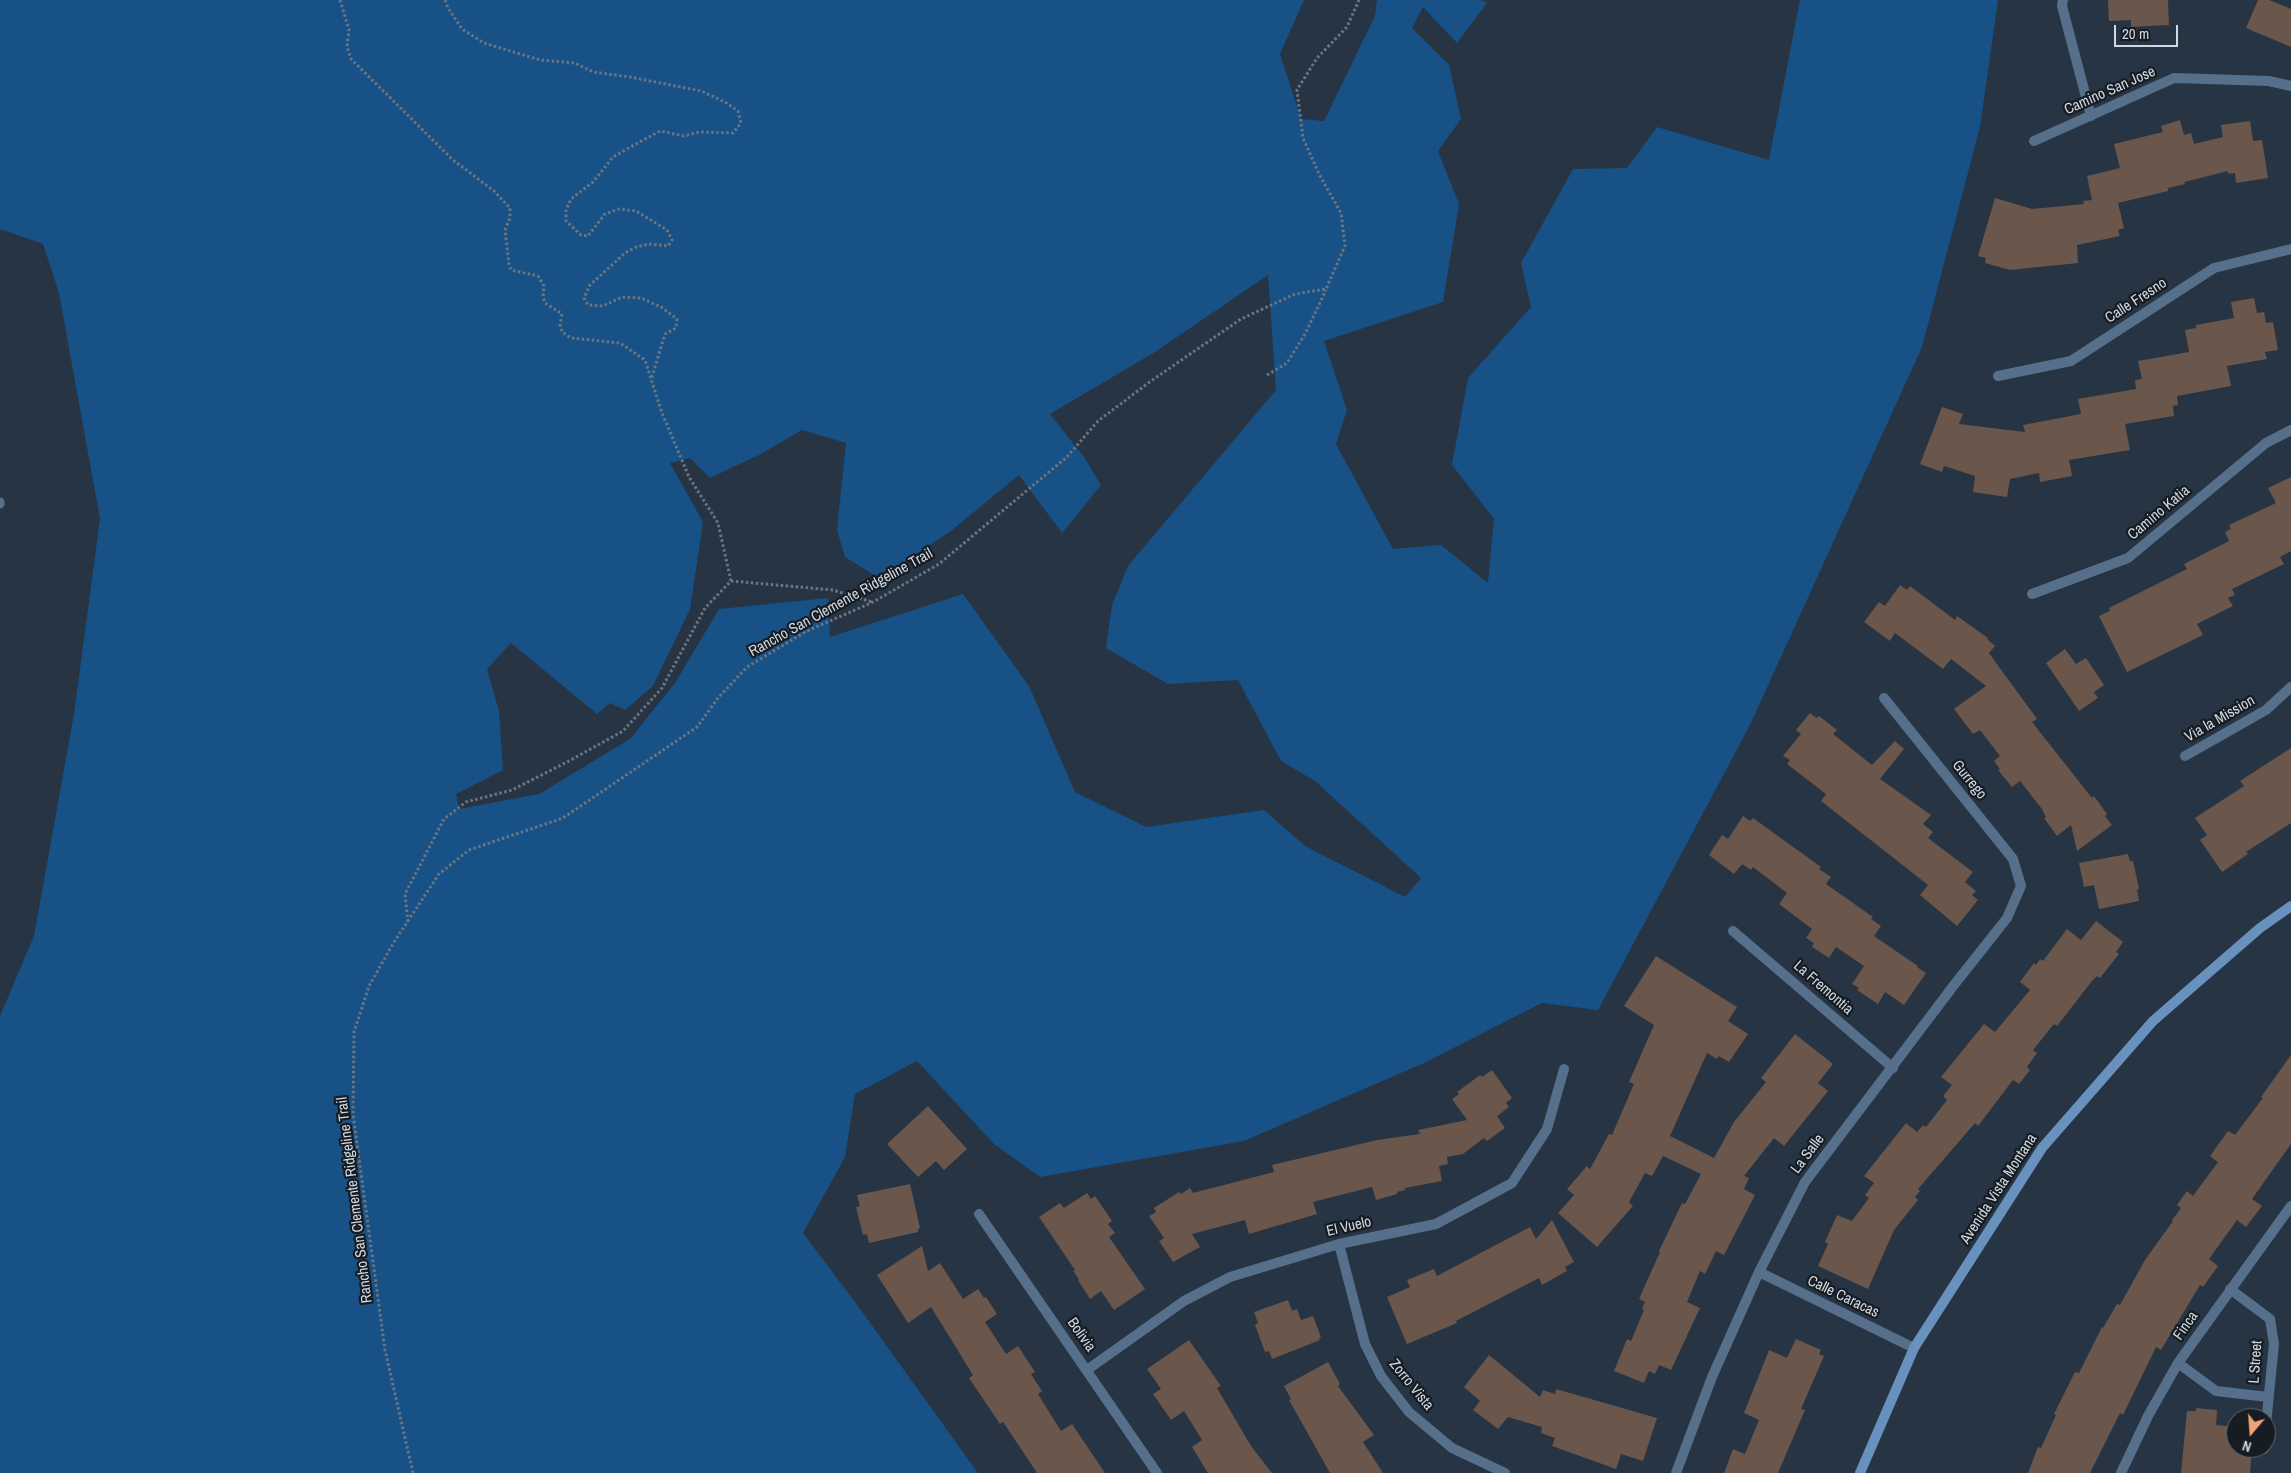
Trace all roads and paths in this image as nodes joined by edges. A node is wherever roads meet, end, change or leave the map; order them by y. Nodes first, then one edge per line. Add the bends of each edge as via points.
1 (340, 0) edge
2 (445, 0) edge
3 (1359, 0) edge
4 (2063, 0) edge
5 (2291, 86) edge
6 (2091, 116) junction
7 (2034, 141) dead end
8 (2291, 249) edge
9 (1326, 289) junction
10 (1267, 375) dead end
11 (1998, 376) dead end
12 (651, 380) junction
13 (2291, 430) edge
14 (731, 581) junction
15 (2032, 594) dead end
16 (873, 602) junction
17 (2291, 686) edge
18 (1884, 698) dead end
19 (2185, 756) dead end
20 (2021, 886) joint
21 (2291, 906) edge
22 (408, 922) junction
23 (1733, 931) dead end
24 (1893, 1068) junction
25 (1564, 1069) dead end
26 (2291, 1206) edge
27 (979, 1214) dead end
28 (1339, 1244) junction
29 (1759, 1272) junction
30 (2230, 1289) junction
31 (1914, 1348) junction
32 (2178, 1364) junction
33 (1087, 1370) junction
34 (2268, 1398) junction
35 (2267, 1408) edge
36 (412, 1473) edge
37 (1157, 1473) edge
38 (1505, 1473) edge
39 (1676, 1473) edge
40 (1860, 1473) edge
41 (2121, 1473) edge

1 - 12 path via 349,30 347,47 351,59 453,160 494,191 510,208 505,230 508,264 512,270 538,276 544,286 545,303 562,314 562,332 571,338 620,343 645,360
2 - 12 path via 462,29 484,43 540,60 575,63 593,72 701,91 738,111 741,123 733,133 699,132 684,136 660,131 613,157 593,182 571,199 566,210 566,221 581,235 588,236 605,214 619,209 636,211 668,230 672,240 668,246 649,244 625,253 590,285 584,298 588,305 603,306 622,297 641,298 661,307 677,320 676,328 664,334
3 - 9 path via 1348,27 1317,58 1297,90 1303,138 1341,213 1345,246
4 - 6 street
5 - 6 street, Camino San Jose via 2269,81 2174,78
6 - 7 street, Camino San Jose
8 - 11 street, Calle Fresno via 2214,268 2071,361
9 - 10 path via 1306,334 1287,363
9 - 16 path, Rancho San Clemente Ridgeline Trail via 1295,294 1240,320 1159,375 1098,421 1067,457 939,564
12 - 14 path via 689,477 718,523
13 - 15 street, Camino Katia via 2266,442 2128,558
14 - 16 path via 833,590
14 - 22 path via 705,608 662,688 623,731 512,790 466,802 444,819 405,894
16 - 22 path, Rancho San Clemente Ridgeline Trail via 805,632 747,668 718,698 697,727 563,818 468,850 439,874
17 - 19 street, Via la Mission via 2266,710
18 - 20 street, Gurrego via 2013,859
20 - 24 street, La Salle via 2007,918
21 - 31 street, Avenida Vista Montana via 2260,928 2154,1020 2042,1148
22 - 36 path, Rancho San Clemente Ridgeline Trail via 369,986 354,1032 353,1114 385,1350
23 - 24 street, La Fremontia
24 - 29 street, La Salle via 1805,1182
25 - 28 street, El Vuelo via 1547,1129 1512,1183 1436,1224
26 - 30 street, Finca
27 - 33 street, Bolivia
28 - 33 street, El Vuelo via 1230,1277 1184,1301
28 - 38 street, Zorro Vista via 1365,1344 1380,1376 1409,1412 1452,1448
29 - 31 street, Calle Caracas
29 - 39 street, La Salle via 1712,1377
30 - 32 street, Finca
30 - 34 street, L Street via 2270,1318 2274,1344
31 - 40 street, Avenida Vista Montana
32 - 34 street, L Street via 2216,1391
32 - 41 street, Finca
33 - 37 street, Bolivia
34 - 35 street, L Street

